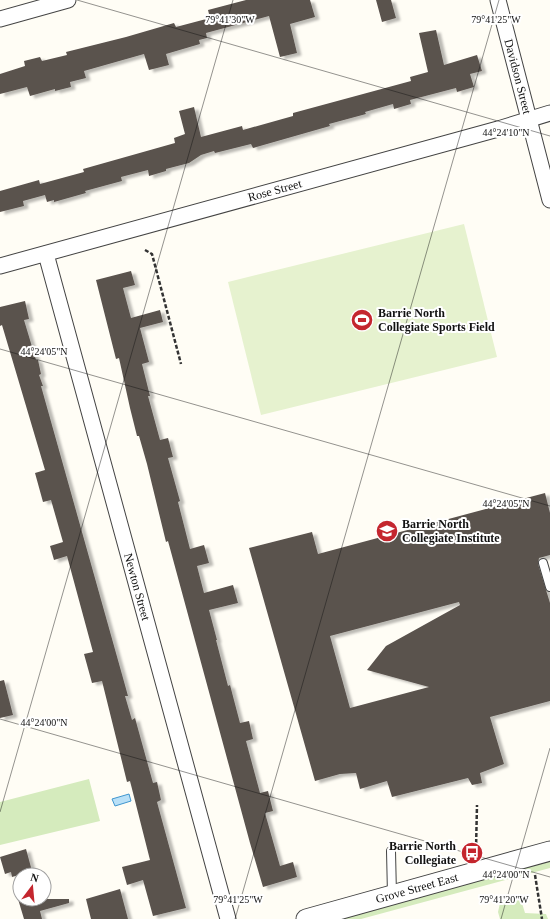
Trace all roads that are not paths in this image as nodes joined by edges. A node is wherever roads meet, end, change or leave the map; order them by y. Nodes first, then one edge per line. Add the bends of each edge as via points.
1 (68, 0) edge
2 (498, 0) edge
3 (0, 19) edge
4 (550, 113) edge
5 (528, 120) junction
6 (550, 200) edge
7 (46, 254) junction
8 (0, 266) edge
9 (543, 563) dead end
10 (550, 587) edge
11 (550, 851) edge
12 (391, 852) dead end
13 (392, 895) junction
14 (228, 919) edge
15 (306, 919) edge

1 - 3 street
2 - 5 street, Davidson Street
4 - 5 street, Rose Street
5 - 6 street, Davidson Street
5 - 7 street, Rose Street
7 - 8 street, Rose Street
7 - 14 street, Newton Street
9 - 10 lane
11 - 13 street, Grove Street East
12 - 13 lane
13 - 15 street, Grove Street East

